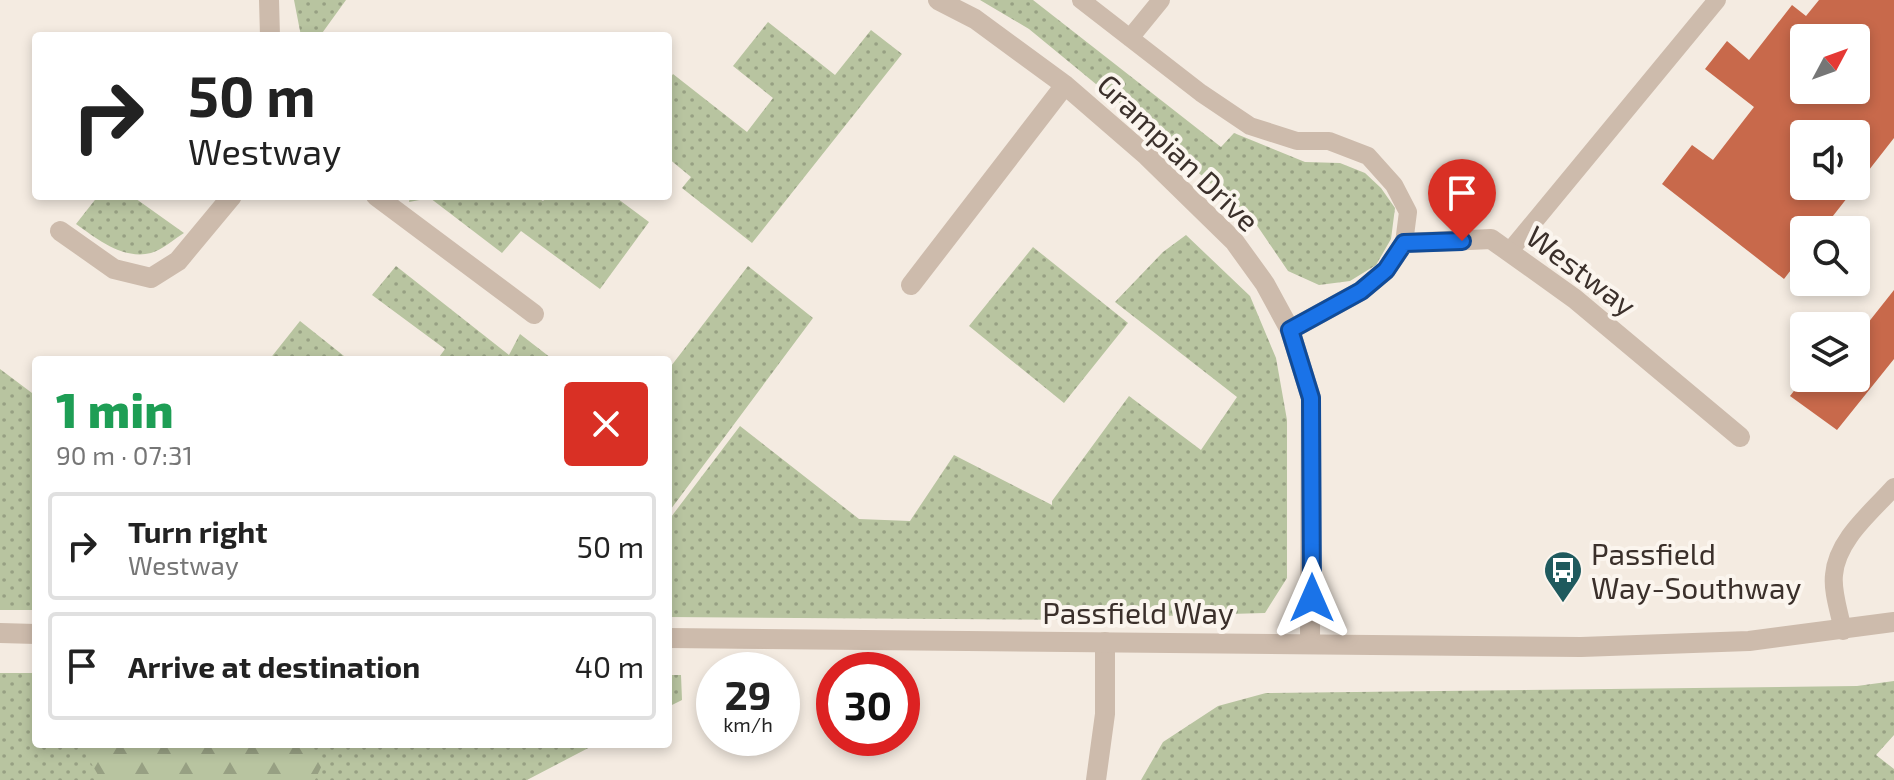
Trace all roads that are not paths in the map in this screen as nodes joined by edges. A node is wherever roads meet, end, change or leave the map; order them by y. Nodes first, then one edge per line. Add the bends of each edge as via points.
1 (269, 0) edge
2 (938, 0) edge
3 (1081, 0) edge
4 (1161, 0) edge
5 (1717, 0) edge
6 (270, 32) edge
7 (1130, 38) junction
8 (1065, 85) junction
9 (229, 200) edge
10 (381, 200) edge
11 (60, 231) dead end
12 (1404, 243) junction
13 (1509, 252) junction
14 (911, 285) dead end
15 (534, 314) dead end
16 (1290, 330) junction
17 (1740, 437) dead end
18 (1894, 487) edge
19 (1894, 622) edge
20 (1843, 631) junction
21 (0, 633) edge
22 (32, 634) edge
23 (672, 638) edge
24 (1105, 642) junction
25 (1310, 643) junction
26 (1096, 780) edge

1 - 6 street
2 - 8 street, Grampian Drive via 975,19
3 - 7 lane
4 - 7 lane
5 - 13 lane
7 - 12 lane via 1250,126 1297,141 1329,141 1368,156 1394,185 1408,212
8 - 14 street
8 - 16 street, Grampian Drive via 1234,241
9 - 11 street via 178,261 151,278 114,269
10 - 15 street
12 - 13 street, Westway via 1491,239
12 - 16 street via 1386,270 1361,291
13 - 17 street, Westway via 1575,299
16 - 25 street, Grampian Drive via 1311,398
18 - 20 lane via 1848,539 1837,560 1834,577
19 - 20 street, Passfield Way
20 - 25 street, Passfield Way via 1749,641 1581,647
21 - 22 street
23 - 24 street, Passfield Way
24 - 25 street, Passfield Way
24 - 26 street via 1105,714

